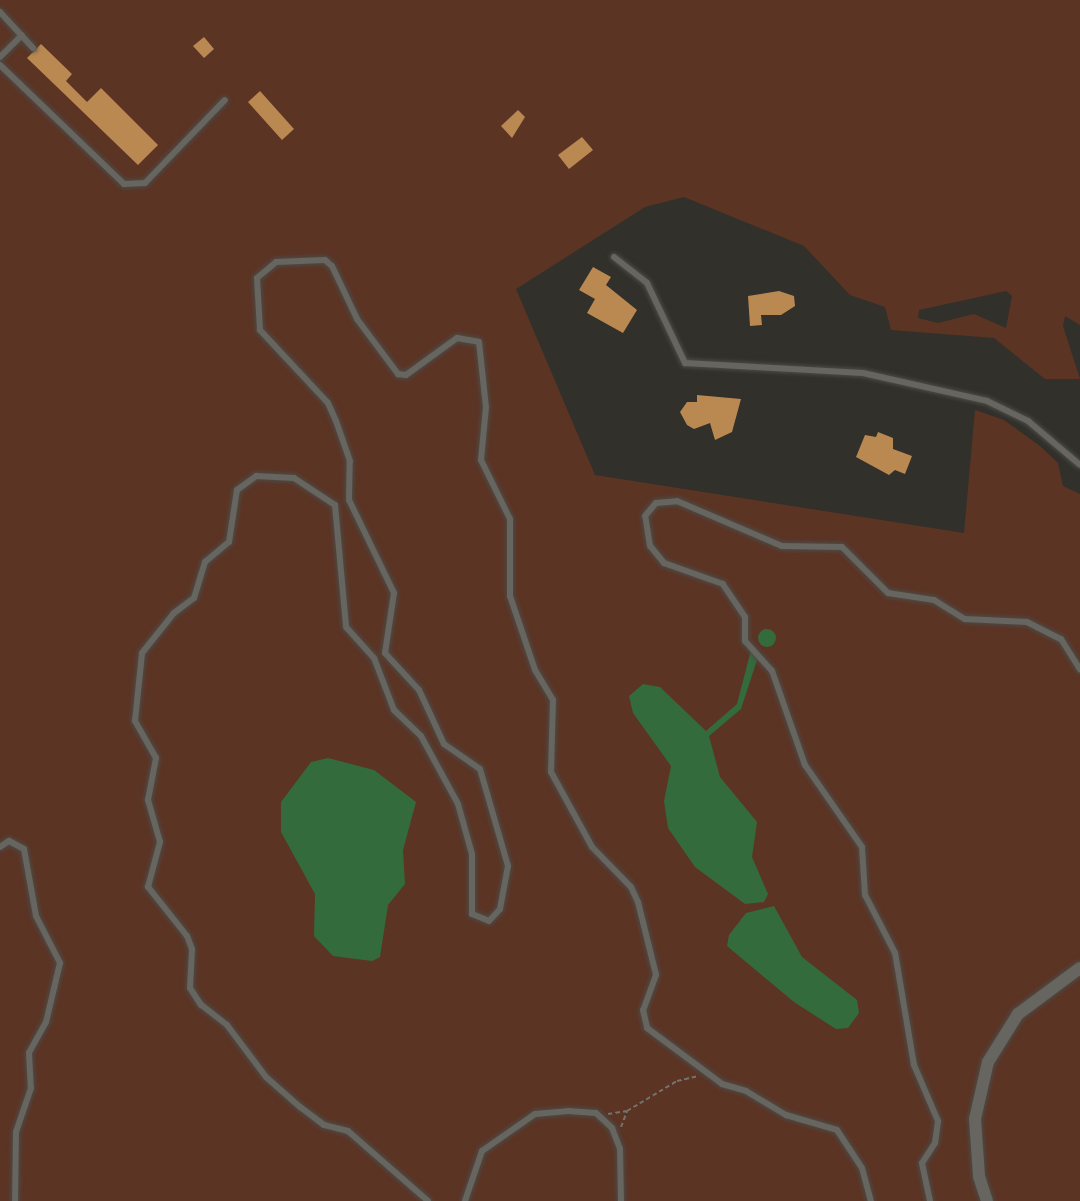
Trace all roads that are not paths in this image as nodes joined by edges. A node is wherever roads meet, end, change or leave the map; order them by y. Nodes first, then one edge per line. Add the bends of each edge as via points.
1 (0, 12) edge
2 (22, 35) junction
3 (33, 48) dead end
4 (0, 57) edge
5 (0, 65) edge
6 (225, 100) dead end
7 (614, 257) dead end
8 (1080, 465) edge
9 (1080, 669) edge
10 (0, 847) edge
11 (1080, 968) edge
12 (15, 1201) edge
13 (428, 1201) edge
14 (465, 1201) edge
15 (621, 1201) edge
16 (871, 1201) edge
17 (930, 1201) edge
18 (987, 1201) edge

1 - 2 lane
2 - 3 lane
2 - 4 lane
5 - 6 lane via 124,184 145,183
7 - 8 lane via 647,283 685,363 863,373 987,401 1028,421
9 - 17 lane via 1061,639 1027,622 965,619 934,600 888,593 842,547 782,546 677,501 656,503 645,516 650,546 664,563 723,584 745,617 745,640 772,671 805,765 862,847 865,895 895,953 915,1065 938,1121 935,1143 922,1163
10 - 12 lane via 9,841 24,849 36,916 60,963 46,1022 29,1053 31,1088 16,1132
11 - 18 street via 1018,1014 988,1062 975,1119 979,1176
13 - 16 lane via 348,1131 316,1120 300,1107 195,997 192,949 148,886 160,842 148,800 156,758 135,721 141,659 174,613 195,598 205,562 229,542 231,504 247,480 294,478 335,505 346,627 374,658 394,710 421,736 458,804 472,854 471,902 476,919 489,921 496,916 508,866 480,769 444,744 419,690 385,652 394,593 349,500 350,461 328,403 260,330 257,279 276,262 325,260 332,266 357,320 398,374 406,375 457,338 479,342 486,407 481,460 510,519 510,596 535,670 553,700 554,784 592,847 631,887 638,902 656,975 643,1010 647,1028 706,1076 786,1115 837,1130 862,1168
14 - 15 lane via 482,1151 520,1122 551,1111 596,1113 619,1142

